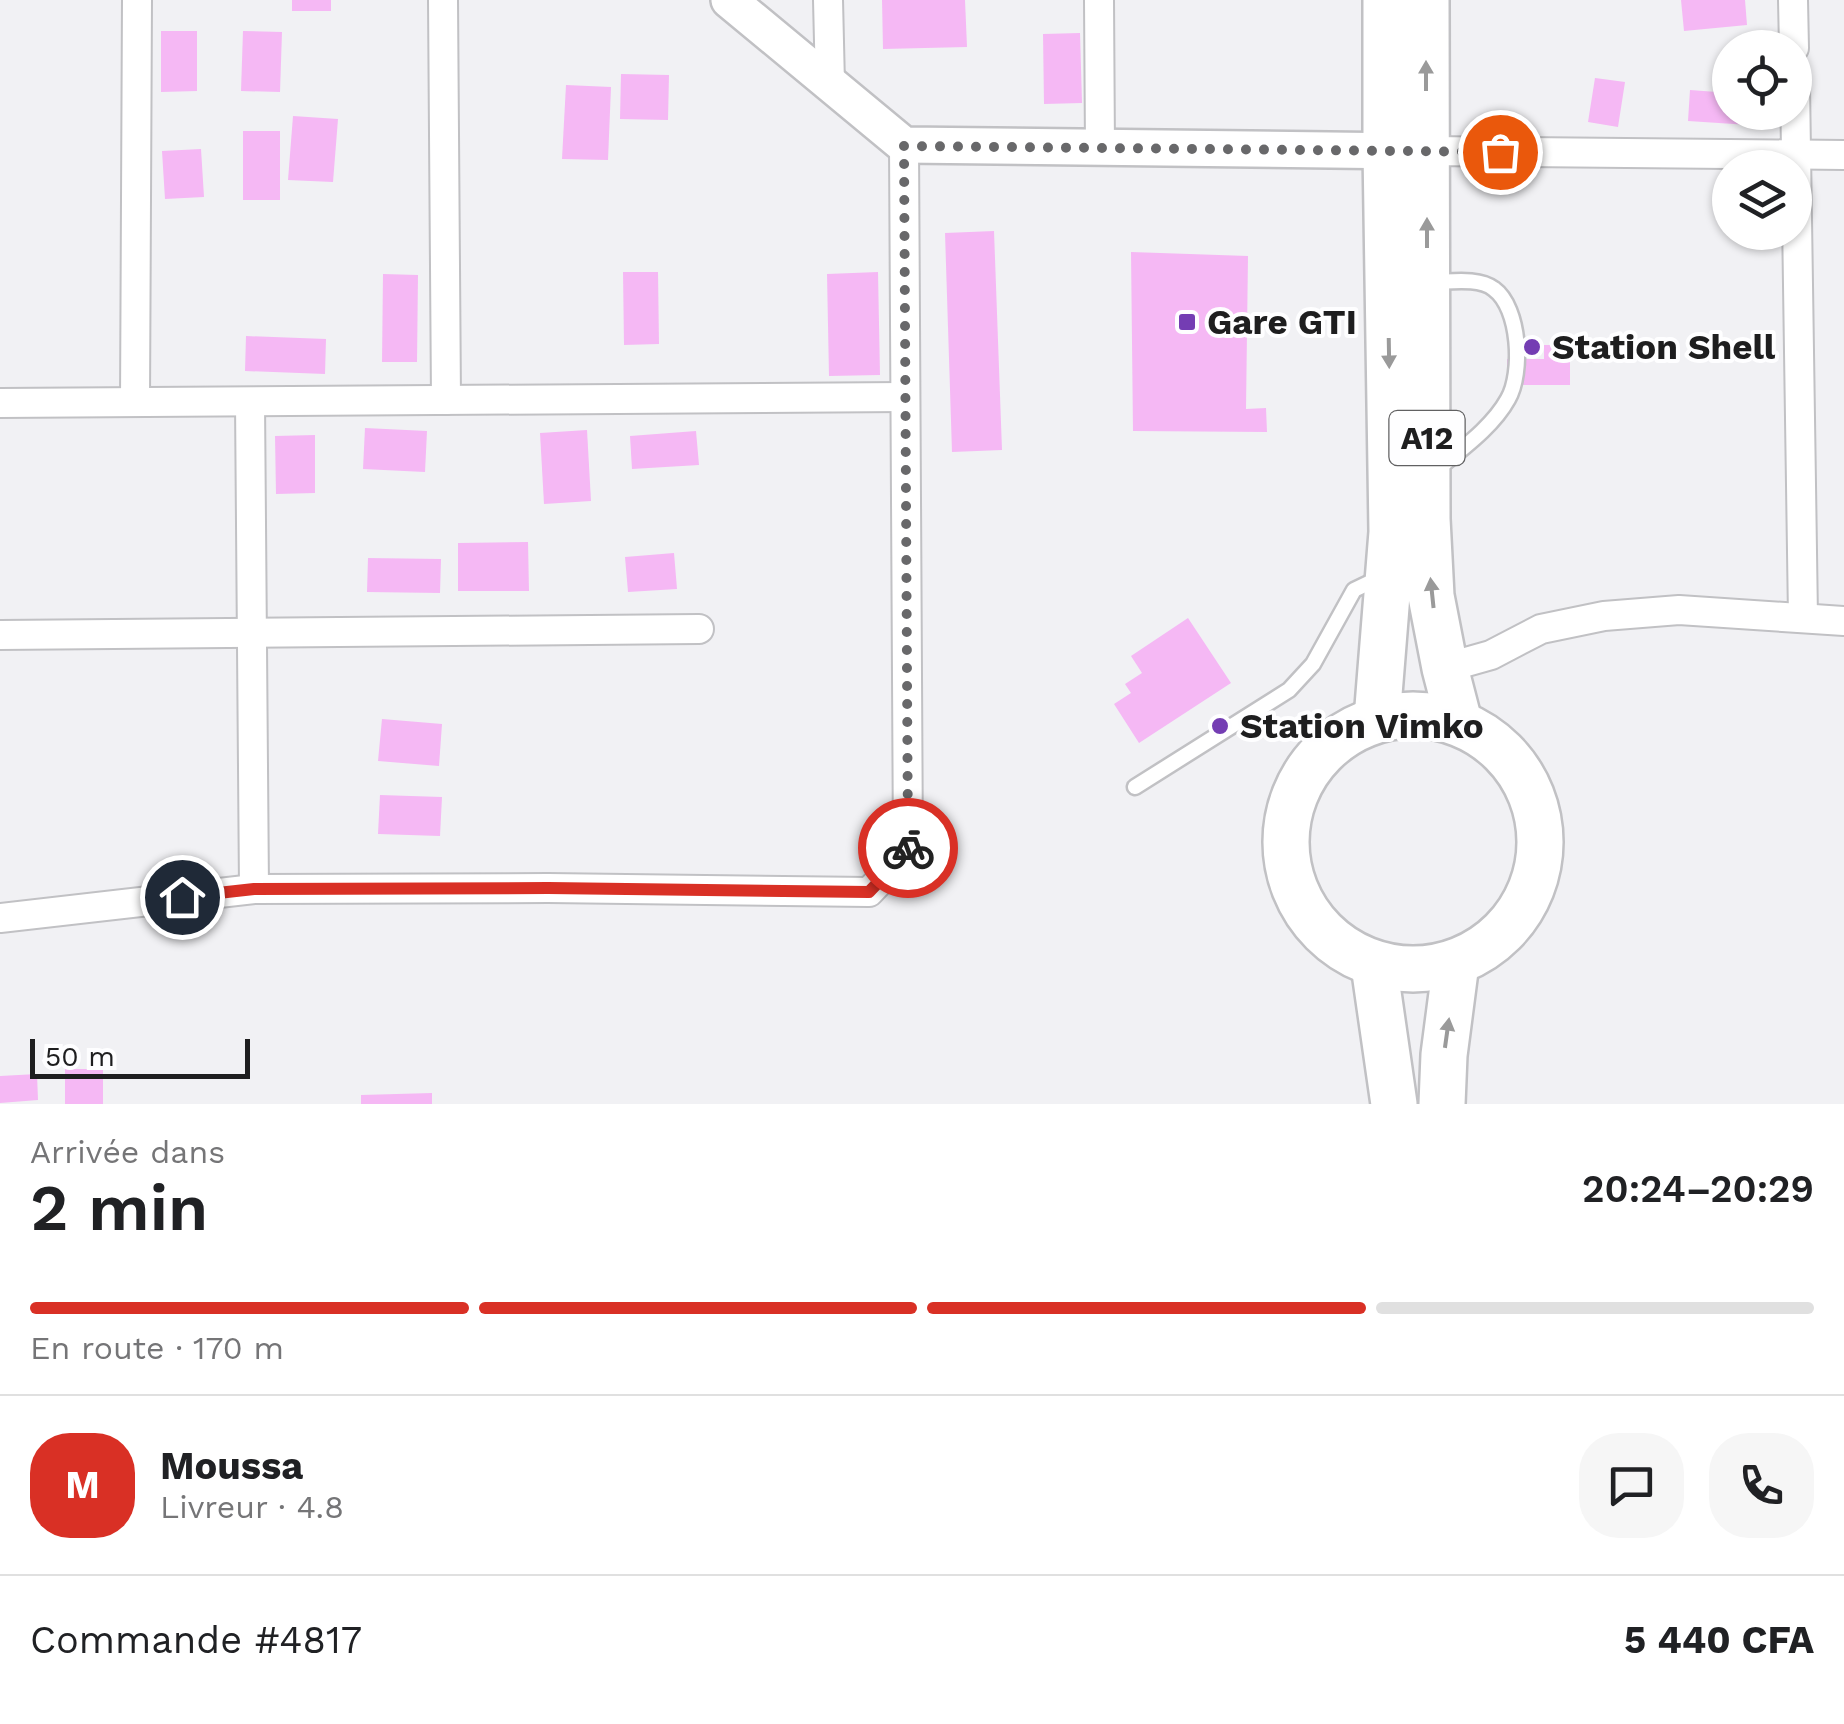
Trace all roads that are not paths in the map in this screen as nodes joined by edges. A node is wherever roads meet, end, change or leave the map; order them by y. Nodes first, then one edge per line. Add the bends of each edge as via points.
1 (138, 0) edge
2 (443, 0) edge
3 (728, 0) edge
4 (828, 0) edge
5 (1099, 0) edge
6 (1386, 0) edge
7 (1426, 0) edge
8 (1794, 0) edge
9 (1794, 30) edge
10 (830, 84) junction
11 (904, 146) junction
12 (1100, 148) junction
13 (1406, 151) junction
14 (1712, 154) edge
15 (1812, 155) edge
16 (1844, 155) edge
17 (1797, 250) edge
18 (1427, 282) junction
19 (905, 397) junction
20 (446, 400) junction
21 (136, 402) junction
22 (250, 402) junction
23 (0, 403) edge
24 (1427, 478) junction
25 (1388, 573) junction
26 (1803, 618) junction
27 (1844, 621) edge
28 (699, 629) dead end
29 (252, 633) junction
30 (0, 636) edge
31 (1444, 668) junction
32 (1377, 718) junction
33 (1459, 722) junction
34 (1135, 787) dead end
35 (254, 889) junction
36 (0, 918) edge
37 (1456, 963) junction
38 (1374, 965) junction
39 (1394, 1104) edge
40 (1442, 1104) edge

1 - 21 street
2 - 20 street
3 - 10 street
4 - 10 street
5 - 12 street
6 - 13 main road, A12
13 -> 7 main road, A12
8 - 9 street
10 - 11 street
11 - 12 street
11 - 19 street
12 - 13 street
13 - 14 street
18 -> 13 main road, A12
13 -> 25 main road, A12
15 - 16 street
17 - 26 street
18 - 24 main road, A12
18 - 24 lane via 1492,287 1516,338 1515,384 1507,402
19 - 20 street
19 - 35 street via 908,851 869,892
20 - 22 street
21 - 22 street
21 - 23 street
22 - 29 street
31 -> 24 main road, A12 via 1432,596
25 - 32 main road, A12
25 - 34 lane via 1354,590 1313,664 1289,690
26 - 27 street
26 - 31 street via 1679,610 1604,616 1541,629 1491,655
28 - 29 street
29 - 30 street
29 - 35 street
31 - 33 main road, A12
32 - 33 main road via 1418,714
32 - 38 main road via 1320,753 1300,780 1284,840 1298,900 1312,922
33 - 37 main road via 1497,746 1524,780 1539,836 1538,866 1523,907 1494,941
35 - 36 street
37 - 38 main road via 1415,971
40 -> 37 main road
38 - 39 main road

